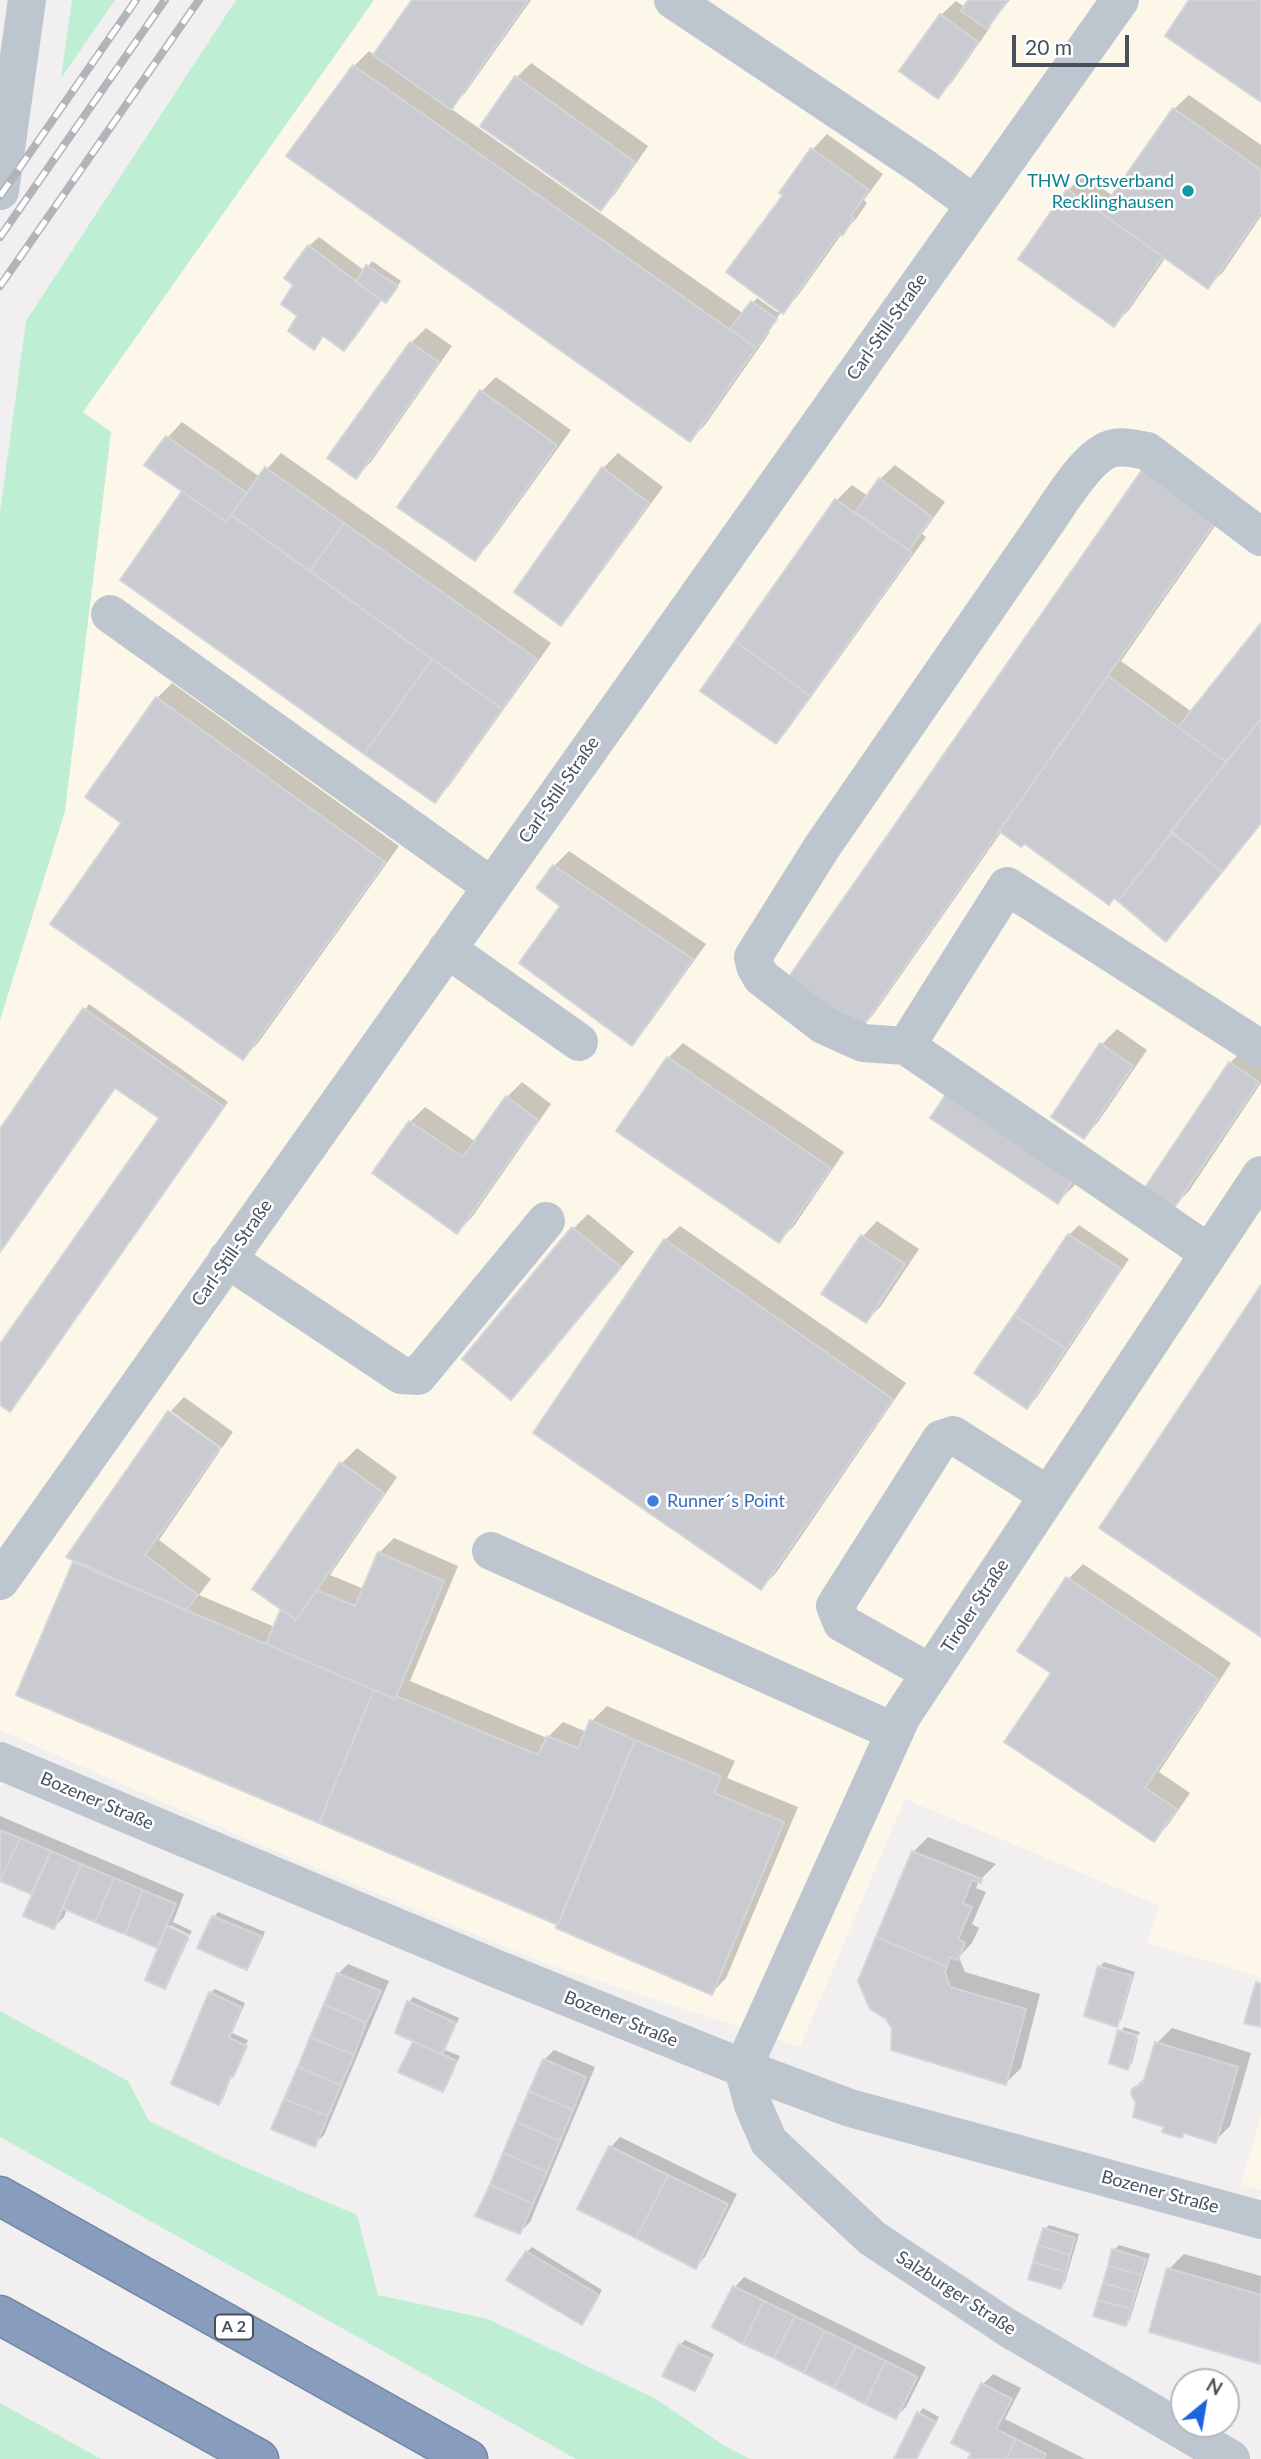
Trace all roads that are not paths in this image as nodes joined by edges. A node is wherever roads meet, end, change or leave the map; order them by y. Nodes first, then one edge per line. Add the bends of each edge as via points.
1 (27, 0) edge
2 (673, 0) edge
3 (1120, 0) edge
4 (0, 191) edge
5 (974, 204) junction
6 (1261, 537) edge
7 (110, 614) dead end
8 (491, 886) junction
9 (447, 949) junction
10 (579, 1042) dead end
11 (906, 1046) junction
12 (1261, 1049) edge
13 (1261, 1175) edge
14 (546, 1221) dead end
15 (1209, 1253) junction
16 (228, 1259) junction
17 (1048, 1495) junction
18 (491, 1551) dead end
19 (0, 1581) edge
20 (931, 1673) junction
21 (895, 1732) junction
22 (0, 1761) edge
23 (743, 2068) junction
24 (0, 2196) edge
25 (1261, 2220) edge
26 (0, 2315) edge
27 (259, 2459) edge
28 (468, 2459) edge
29 (1230, 2459) edge

1 - 4 street
2 - 5 street
3 - 5 street, Carl-Still-Straße
5 - 8 street, Carl-Still-Straße
6 - 11 street via 1147,451 1132,448 1113,448 1090,464 1045,524 822,847 753,957 761,977 823,1025 863,1043
7 - 8 street
8 - 9 street, Carl-Still-Straße
9 - 10 street
9 - 16 street, Carl-Still-Straße
11 - 12 street via 1007,886
11 - 15 street
13 - 15 street, Tiroler Straße
14 - 16 street via 418,1376 401,1375
15 - 17 street, Tiroler Straße
16 - 19 street, Carl-Still-Straße
17 - 20 street, Tiroler Straße
17 - 20 street via 953,1435 941,1439 835,1606 842,1623
18 - 21 street
20 - 21 street, Tiroler Straße
21 - 23 street, Tiroler Straße
22 - 23 street, Bozener Straße
23 - 25 street, Bozener Straße via 850,2108
23 - 29 street, Salzburger Straße via 769,2142 872,2238 1007,2328
24 - 28 highway, A 2
26 - 27 highway

